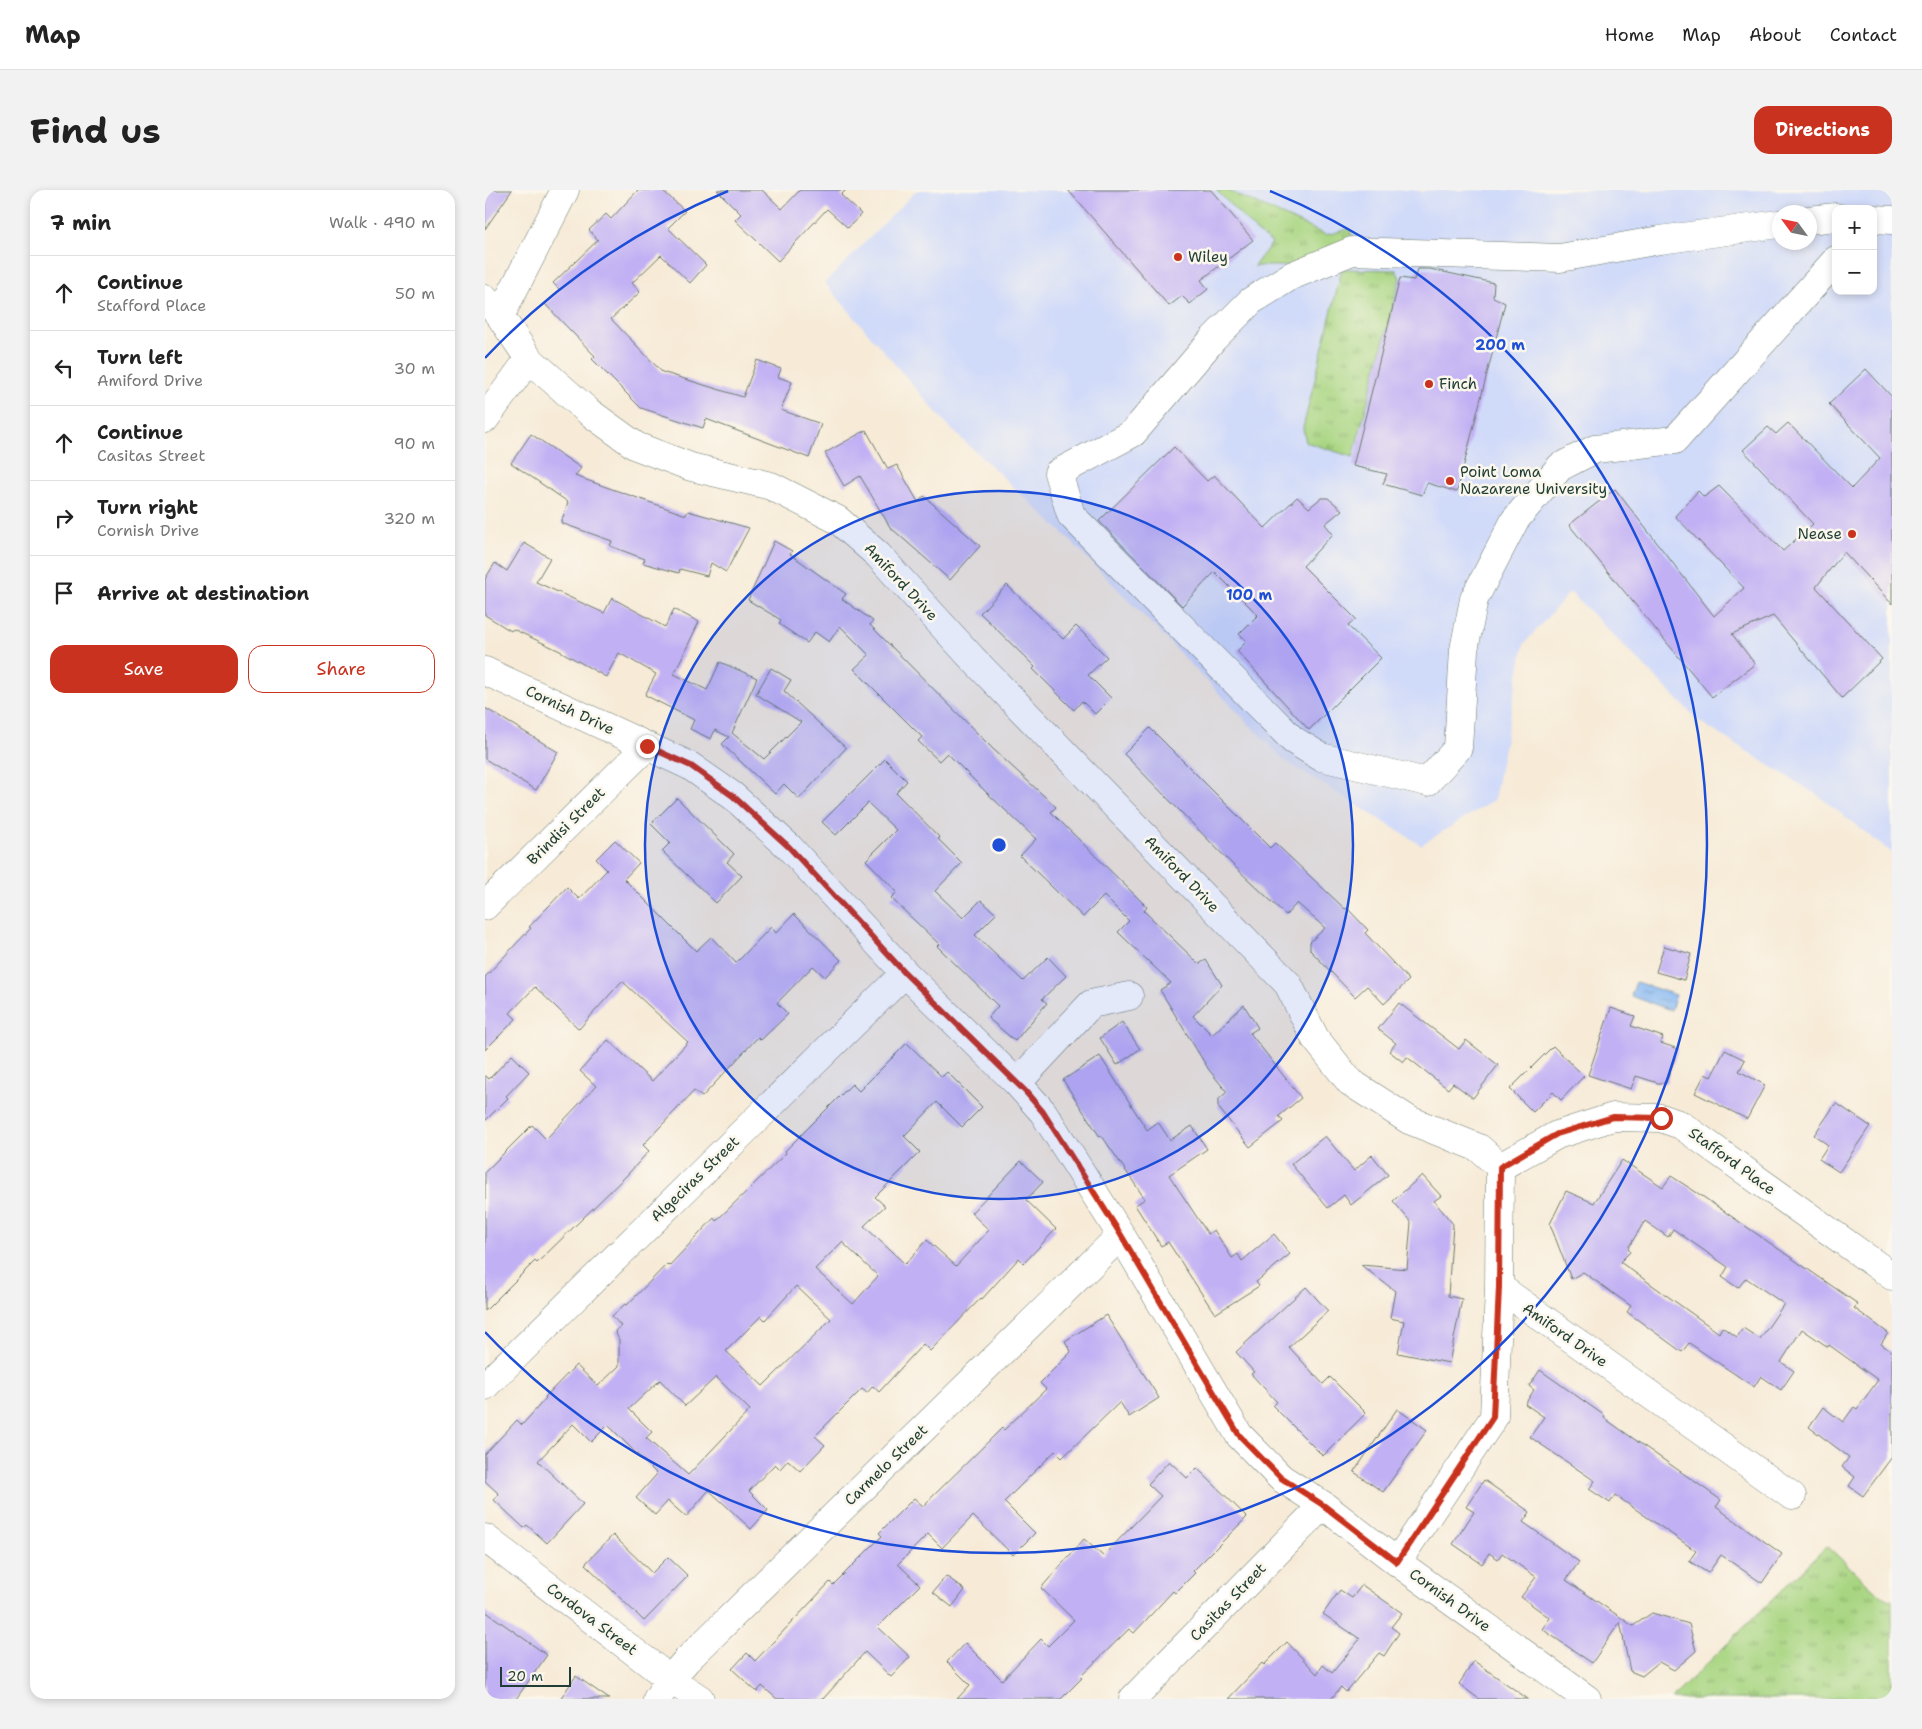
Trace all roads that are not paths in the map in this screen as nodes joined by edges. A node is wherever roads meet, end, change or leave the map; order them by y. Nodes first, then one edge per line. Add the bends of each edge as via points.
1 (565, 190) edge
2 (1832, 217) edge
3 (1877, 218) edge
4 (1817, 219) edge
5 (1892, 220) edge
6 (1772, 225) edge
7 (1832, 264) edge
8 (492, 307) edge
9 (529, 359) junction
10 (485, 419) edge
11 (485, 671) edge
12 (647, 746) junction
13 (485, 906) edge
14 (905, 973) junction
15 (1129, 996) dead end
16 (1017, 1083) junction
17 (1500, 1167) junction
18 (1121, 1235) junction
19 (1892, 1276) edge
20 (1499, 1287) junction
21 (485, 1386) edge
22 (1792, 1496) dead end
23 (1323, 1505) junction
24 (485, 1538) edge
25 (1397, 1562) junction
26 (664, 1689) edge
27 (700, 1699) edge
28 (1133, 1699) edge
29 (1587, 1699) edge

1 - 8 street
2 - 4 street
3 - 5 street
6 - 7 street via 1560,258 1352,251 1306,269 1251,302 1214,338 1133,433 1058,473 1071,514 1293,740 1321,757 1427,782 1459,748 1464,650 1474,599 1515,520 1560,467 1595,449 1675,440
8 - 9 street, Amiford Drive
9 - 10 street
9 - 17 street, Amiford Drive via 589,412 636,446 691,467 771,486 838,520 878,555 972,658 1288,984 1315,1038 1350,1082 1409,1120 1479,1148
11 - 12 street, Cornish Drive
12 - 13 street, Brindisi Street
12 - 14 street, Cornish Drive via 691,766 733,796 789,847
14 - 16 street, Cornish Drive
14 - 21 street, Algeciras Street
15 - 16 street via 1091,1004
16 - 18 street, Cornish Drive via 1043,1112
17 - 19 street, Stafford Place via 1557,1134 1613,1117 1661,1118 1681,1125
17 - 20 street
18 - 23 street, Cornish Drive via 1239,1435 1281,1478
18 - 26 street, Carmelo Street
20 - 22 street, Amiford Drive
20 - 25 street via 1493,1417
23 - 25 street, Cornish Drive
23 - 28 street, Casitas Street
24 - 26 street, Cordova Street
25 - 29 street, Cornish Drive
26 - 27 street, Cordova Street

